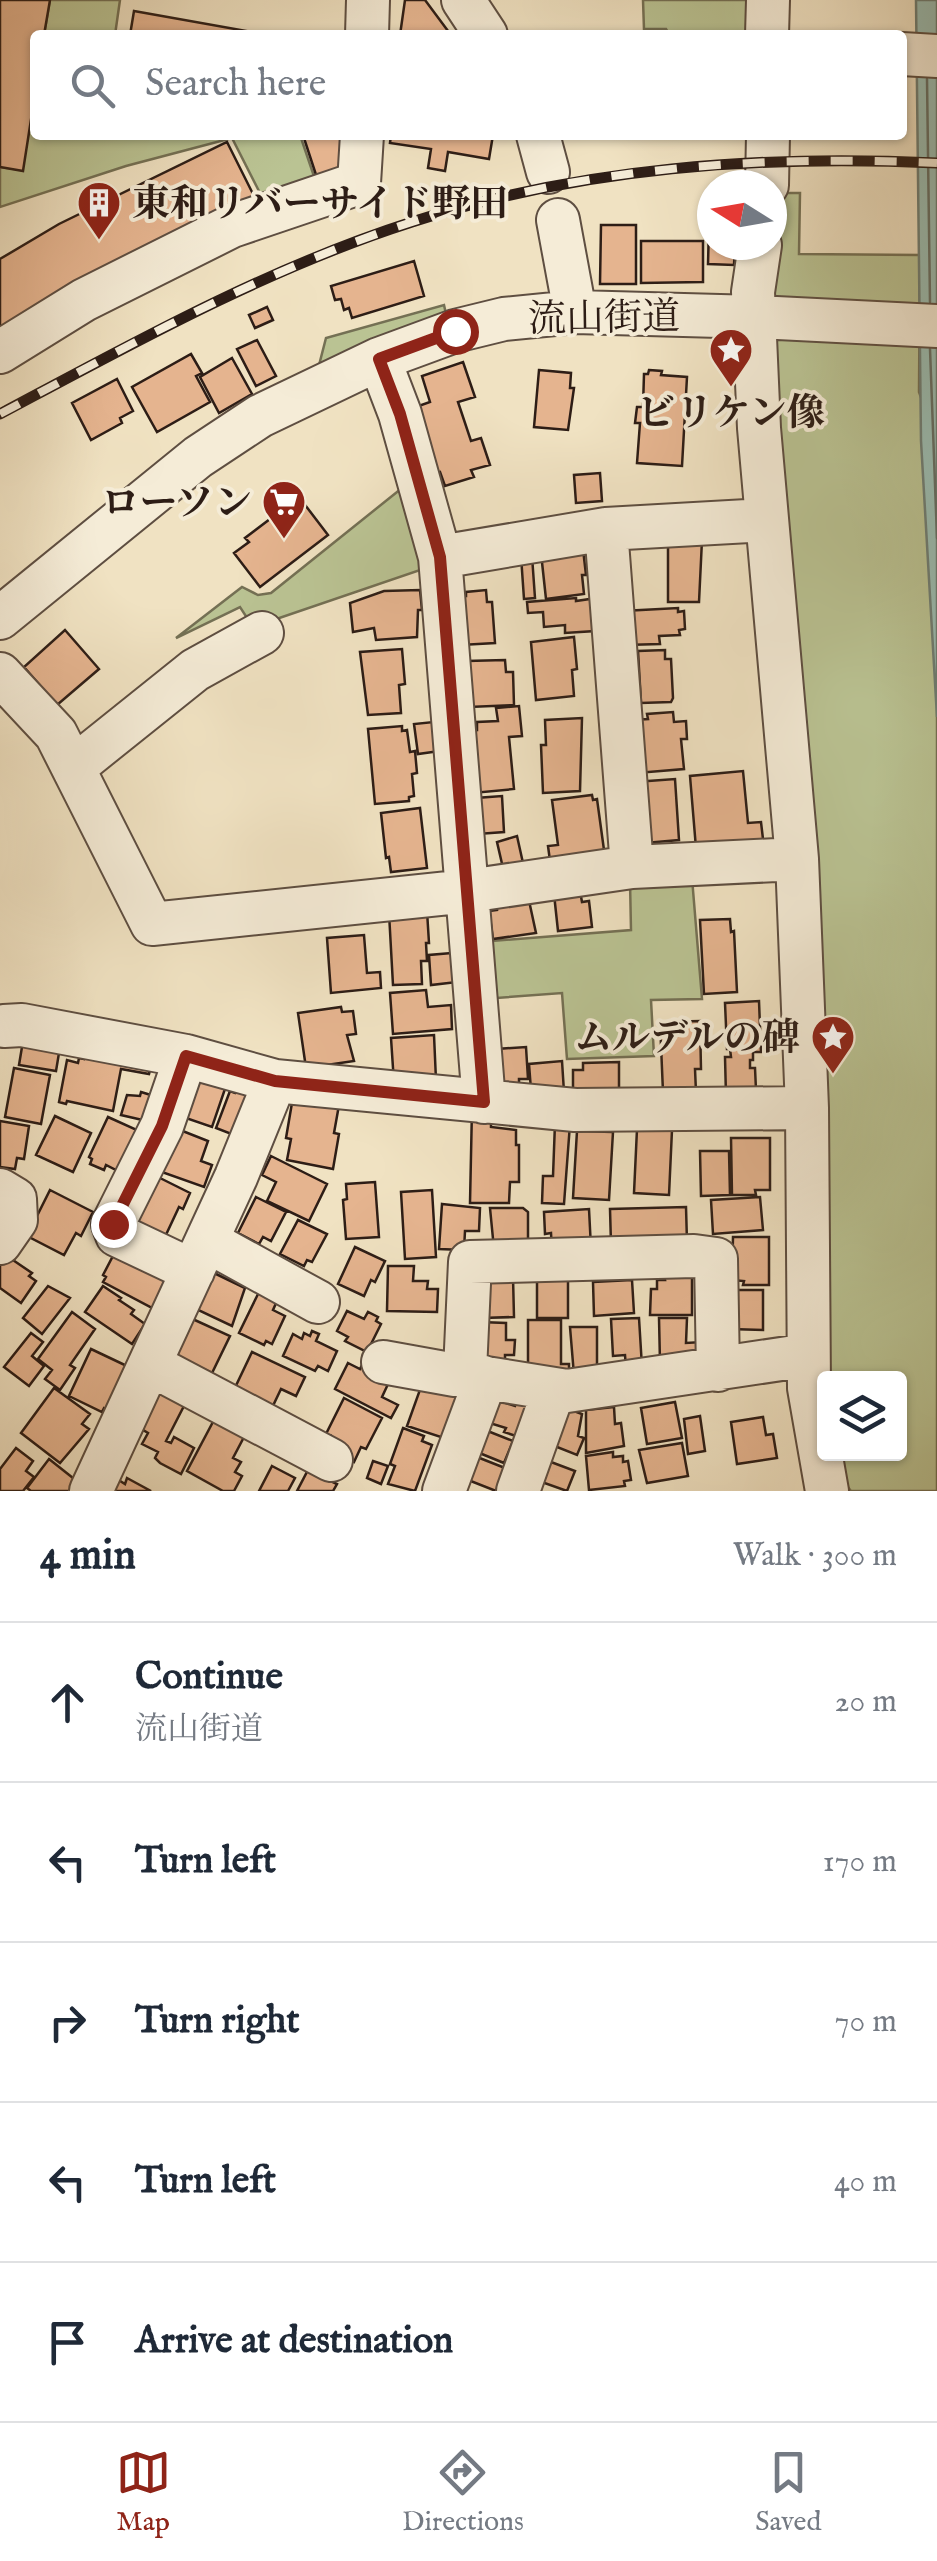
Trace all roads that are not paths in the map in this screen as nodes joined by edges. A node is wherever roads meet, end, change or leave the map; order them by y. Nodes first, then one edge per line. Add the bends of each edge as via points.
1 (368, 0) edge
2 (463, 0) edge
3 (768, 0) edge
4 (366, 30) edge
5 (483, 30) edge
6 (768, 30) edge
7 (907, 54) edge
8 (937, 56) edge
9 (362, 140) edge
10 (768, 140) edge
11 (767, 170) edge
12 (558, 220) dead end
13 (758, 260) edge
14 (576, 312) junction
15 (763, 317) junction
16 (937, 326) edge
17 (0, 352) edge
18 (379, 359) junction
19 (766, 520) junction
20 (606, 529) junction
21 (440, 557) junction
22 (0, 618) edge
23 (262, 632) dead end
24 (0, 674) edge
25 (74, 766) junction
26 (797, 859) junction
27 (632, 868) junction
28 (468, 891) junction
29 (1, 1033) edge
30 (186, 1056) junction
31 (275, 1081) junction
32 (484, 1102) junction
33 (807, 1108) junction
34 (0, 1190) edge
35 (0, 1242) edge
36 (200, 1256) junction
37 (318, 1302) dead end
38 (808, 1355) junction
39 (383, 1362) dead end
40 (151, 1365) junction
41 (718, 1370) junction
42 (476, 1374) junction
43 (554, 1390) junction
44 (331, 1460) dead end
45 (91, 1491) edge
46 (444, 1491) edge
47 (518, 1491) edge
48 (827, 1491) edge

1 - 4 street
2 - 5 street
3 - 6 street
7 - 8 street
9 - 17 street via 360,184 232,226 84,300
10 - 11 street
12 - 14 street
13 - 15 street via 753,292
14 - 15 street, 流山街道
14 - 18 street, 流山街道 via 504,318
15 - 16 street, 流山街道
15 - 19 street
18 - 21 street
18 - 22 street, 流山街道 via 260,416 198,457
19 - 20 street
19 - 26 street
20 - 21 street
20 - 27 street
21 - 28 street
23 - 25 street via 195,670
24 - 25 street via 56,734
25 - 28 street via 152,924
26 - 27 street
26 - 33 street
27 - 28 street
28 - 32 street
29 - 30 street via 22,1025
30 - 31 street
30 - 36 street via 162,1126 113,1224 118,1236
31 - 32 street
31 - 36 street
32 - 33 street via 575,1110
33 - 38 street
34 - 35 street via 15,1199 16,1220
36 - 37 street
36 - 40 street
38 - 41 street
38 - 48 street
39 - 42 street
40 - 44 street
40 - 45 street
41 - 42 street via 716,1259 694,1256 470,1262
41 - 43 street
42 - 43 street
42 - 46 street
43 - 47 street

